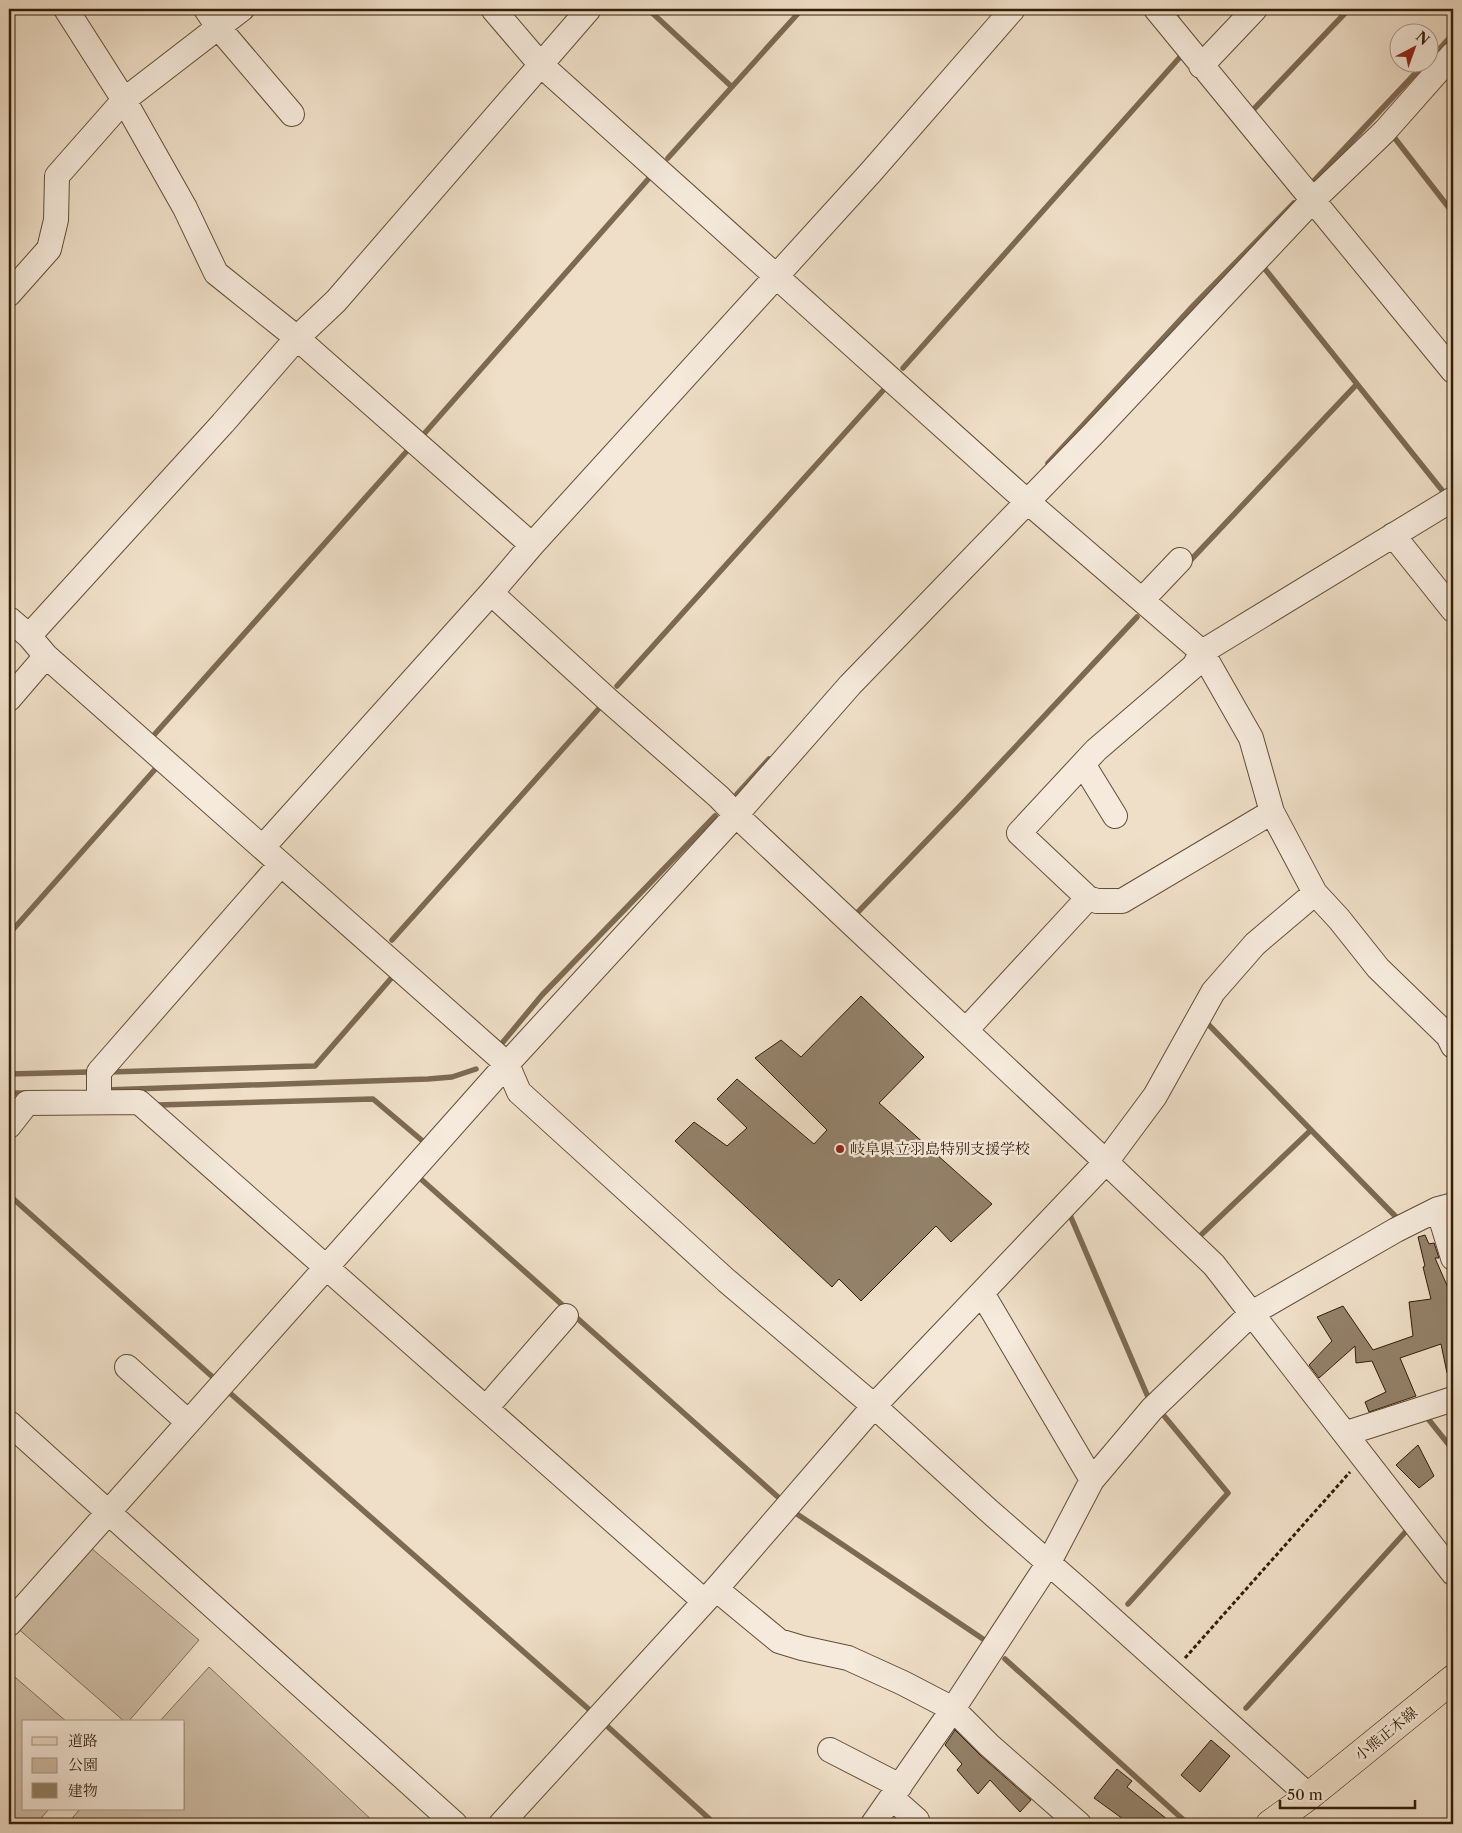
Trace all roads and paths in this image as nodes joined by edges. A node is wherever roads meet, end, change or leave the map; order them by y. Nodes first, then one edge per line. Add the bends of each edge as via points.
1 (66, 9) edge
2 (242, 9) edge
3 (493, 9) edge
4 (589, 9) edge
5 (1013, 9) edge
6 (1255, 9) edge
7 (1161, 13) edge
8 (212, 18) edge
9 (1453, 54) edge
10 (540, 64) junction
11 (1201, 66) junction
12 (124, 100) junction
13 (292, 114) dead end
14 (1312, 201) junction
15 (776, 276) junction
16 (9, 294) edge
17 (297, 338) junction
18 (1453, 371) edge
19 (1453, 499) edge
20 (1029, 501) junction
21 (1393, 536) junction
22 (532, 545) junction
23 (1180, 560) dead end
24 (491, 593) junction
25 (1142, 600) junction
26 (1453, 610) edge
27 (9, 618) edge
28 (29, 636) junction
29 (1202, 652) junction
30 (46, 656) junction
31 (9, 699) edge
32 (1083, 764) junction
33 (1272, 812) junction
34 (736, 815) junction
35 (1115, 816) dead end
36 (263, 847) junction
37 (281, 864) junction
38 (1315, 893) junction
39 (1088, 898) junction
40 (966, 1030) junction
41 (1453, 1046) edge
42 (507, 1064) junction
43 (99, 1093) junction
44 (9, 1126) edge
45 (1106, 1162) junction
46 (1446, 1207) edge
47 (1453, 1258) edge
48 (325, 1267) junction
49 (982, 1293) junction
50 (1252, 1313) junction
51 (566, 1316) dead end
52 (127, 1367) dead end
53 (1453, 1400) edge
54 (874, 1406) junction
55 (486, 1408) junction
56 (188, 1422) junction
57 (9, 1423) edge
58 (1346, 1433) junction
59 (1363, 1457) junction
60 (1092, 1480) junction
61 (108, 1511) junction
62 (1048, 1564) junction
63 (1453, 1572) edge
64 (710, 1595) junction
65 (9, 1624) edge
66 (1172, 1674) junction
67 (1453, 1680) edge
68 (952, 1709) junction
69 (830, 1750) dead end
70 (896, 1792) junction
71 (1309, 1796) junction
72 (1280, 1821) edge
73 (455, 1824) edge
74 (501, 1824) edge
75 (873, 1824) edge
76 (918, 1824) edge
77 (1079, 1824) edge

1 - 12 street
2 - 8 street
3 - 10 street
4 - 10 street
5 - 15 street
6 - 11 street
7 - 11 street
8 - 12 street
8 - 13 street
9 - 14 street via 1385,131
10 - 15 street
10 - 17 street via 336,301
11 - 14 street
12 - 16 street via 57,176 56,220 49,249
12 - 17 street via 185,208 216,273
14 - 18 street
14 - 20 street
15 - 20 street
15 - 22 street
17 - 22 street
17 - 28 street
19 - 21 street
20 - 25 street
20 - 34 street via 850,685
21 - 26 street
21 - 29 street
22 - 24 street
23 - 25 street
24 - 34 street
24 - 36 street
25 - 29 street
27 - 28 street
28 - 30 street
29 - 32 street via 1194,666
29 - 33 street via 1251,738
30 - 31 street
30 - 36 street
32 - 35 street
32 - 39 street via 1019,833
33 - 38 street
33 - 39 street via 1122,901
34 - 40 street
34 - 42 street
36 - 37 street
37 - 42 street
37 - 43 street via 99,1072
38 - 41 street via 1378,968 1448,1036
38 - 45 street via 1256,944 1213,992 1154,1096
39 - 40 street
40 - 45 street
42 - 48 street
42 - 54 street via 519,1092 727,1281
43 - 44 street via 27,1104
43 - 48 street via 139,1102
45 - 49 street
45 - 50 street via 1214,1265
46 - 47 street
46 - 50 street via 1396,1230
48 - 55 street
48 - 56 street
49 - 54 street
49 - 60 street
50 - 58 street
50 - 60 street via 1152,1409
51 - 55 street
52 - 56 street
53 - 58 street
54 - 62 street
54 - 64 street
55 - 64 street
56 - 61 street
57 - 61 street
58 - 59 street
59 - 63 street
59 - 66 path
60 - 62 street
61 - 65 street
61 - 73 street
62 - 66 street
62 - 68 street
64 - 68 street via 778,1640 848,1658
64 - 74 street
66 - 71 street
67 - 71 main road, 小熊正木線
68 - 70 street
68 - 77 street
69 - 70 street
70 - 75 street
70 - 76 street
71 - 72 main road, 小熊正木線

